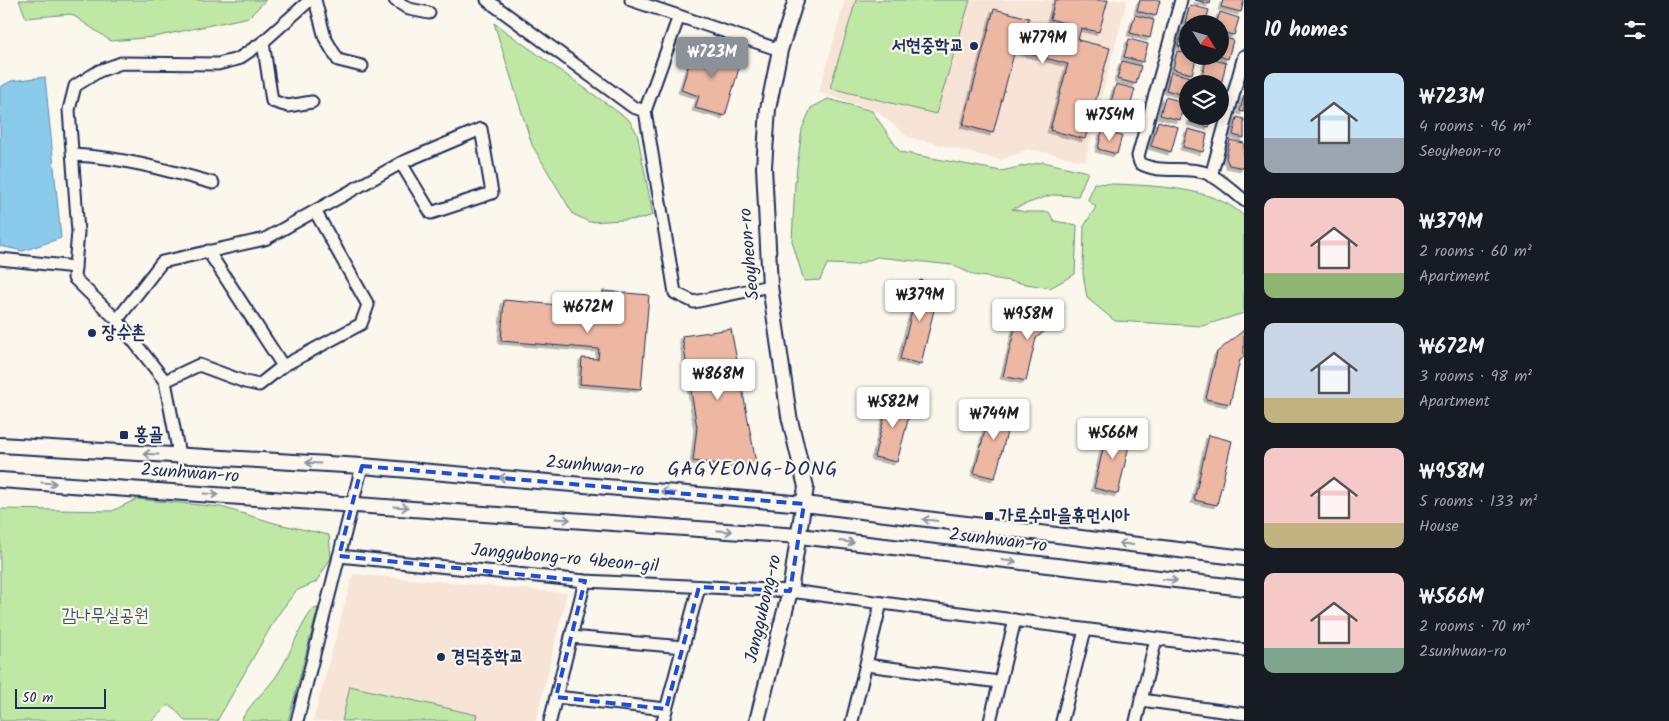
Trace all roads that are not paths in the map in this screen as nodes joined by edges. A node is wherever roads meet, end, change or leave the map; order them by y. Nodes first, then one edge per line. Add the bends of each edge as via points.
1 (310, 0) edge
2 (315, 0) edge
3 (395, 0) edge
4 (487, 0) edge
5 (631, 0) edge
6 (796, 0) edge
7 (1180, 0) edge
8 (429, 13) dead end
9 (679, 16) junction
10 (263, 42) junction
11 (780, 50) junction
12 (1244, 56) edge
13 (362, 66) dead end
14 (312, 102) dead end
15 (646, 111) junction
16 (73, 155) junction
17 (401, 163) junction
18 (1211, 176) junction
19 (213, 184) dead end
20 (1244, 200) edge
21 (315, 211) junction
22 (208, 251) junction
23 (0, 259) edge
24 (75, 267) junction
25 (770, 286) junction
26 (117, 320) junction
27 (283, 366) junction
28 (165, 381) junction
29 (0, 445) edge
30 (179, 455) junction
31 (362, 466) junction
32 (0, 480) edge
33 (352, 503) junction
34 (804, 504) junction
35 (799, 536) junction
36 (339, 556) junction
37 (1244, 558) edge
38 (585, 581) junction
39 (698, 587) junction
40 (1244, 588) edge
41 (790, 591) junction
42 (881, 603) junction
43 (1015, 620) junction
44 (1085, 630) junction
45 (571, 637) junction
46 (1156, 639) junction
47 (683, 647) junction
48 (1244, 650) edge
49 (866, 665) junction
50 (999, 682) junction
51 (556, 697) junction
52 (1141, 700) junction
53 (666, 709) junction
54 (1244, 714) edge
55 (297, 721) edge
56 (550, 721) edge
57 (663, 721) edge
58 (757, 721) edge
59 (852, 721) edge
60 (990, 721) edge
61 (1062, 721) edge
62 (1136, 721) edge

1 - 10 street
2 - 13 street via 325,38 338,60
3 - 8 street
4 - 15 street via 633,107
5 - 9 street
6 - 11 street, Seoyheon-ro
7 - 18 street via 1138,156 1146,167 1193,170
9 - 11 street
9 - 15 street
10 - 14 street via 272,101 288,106
10 - 16 street via 238,59 218,64 121,63 75,86 70,110
11 - 25 street, Seoyheon-ro via 768,109 764,167
12 - 18 street
15 - 25 street via 675,293 694,302
16 - 19 street via 103,156 139,163
16 - 24 street via 78,232
17 - 17 street via 481,130 492,193 431,214
17 - 21 street
18 - 20 street
21 - 22 street via 266,239
21 - 27 street via 368,305 361,324
22 - 26 street via 162,262
22 - 27 street
23 - 24 street
24 - 26 street via 74,278
25 - 34 street, Seoyheon-ro via 789,416 806,488
26 - 28 street
27 - 28 street via 259,385 199,365
28 - 30 street
30 -> 29 street, 2sunhwan-ro
31 -> 30 street, 2sunhwan-ro
31 - 33 street
34 -> 31 street, 2sunhwan-ro
32 -> 33 street, 2sunhwan-ro
33 -> 35 street, 2sunhwan-ro
33 - 36 street
34 - 35 street, Janggubong-ro
37 -> 34 street, 2sunhwan-ro
35 -> 40 street, 2sunhwan-ro
35 - 41 street, Janggubong-ro
36 - 38 street, Janggubong-ro 4beon-gil
36 - 55 street
38 - 39 street, Janggubong-ro 4beon-gil
38 - 45 street
39 - 41 street, Janggubong-ro 4beon-gil
39 - 47 street
41 - 42 street, Janggubong-ro 4beon-gil
41 - 58 street, Janggubong-ro
42 - 43 street, Janggubong-ro 4beon-gil
42 - 49 street
43 - 44 street, Janggubong-ro 4beon-gil
43 - 50 street
44 - 46 street, Janggubong-ro 4beon-gil
44 - 61 street
45 - 47 street
45 - 51 street
46 - 48 street, Janggubong-ro 4beon-gil
46 - 52 street
47 - 53 street
49 - 50 street
49 - 59 street
50 - 60 street
51 - 53 street
51 - 56 street
52 - 54 street
52 - 62 street
53 - 57 street

